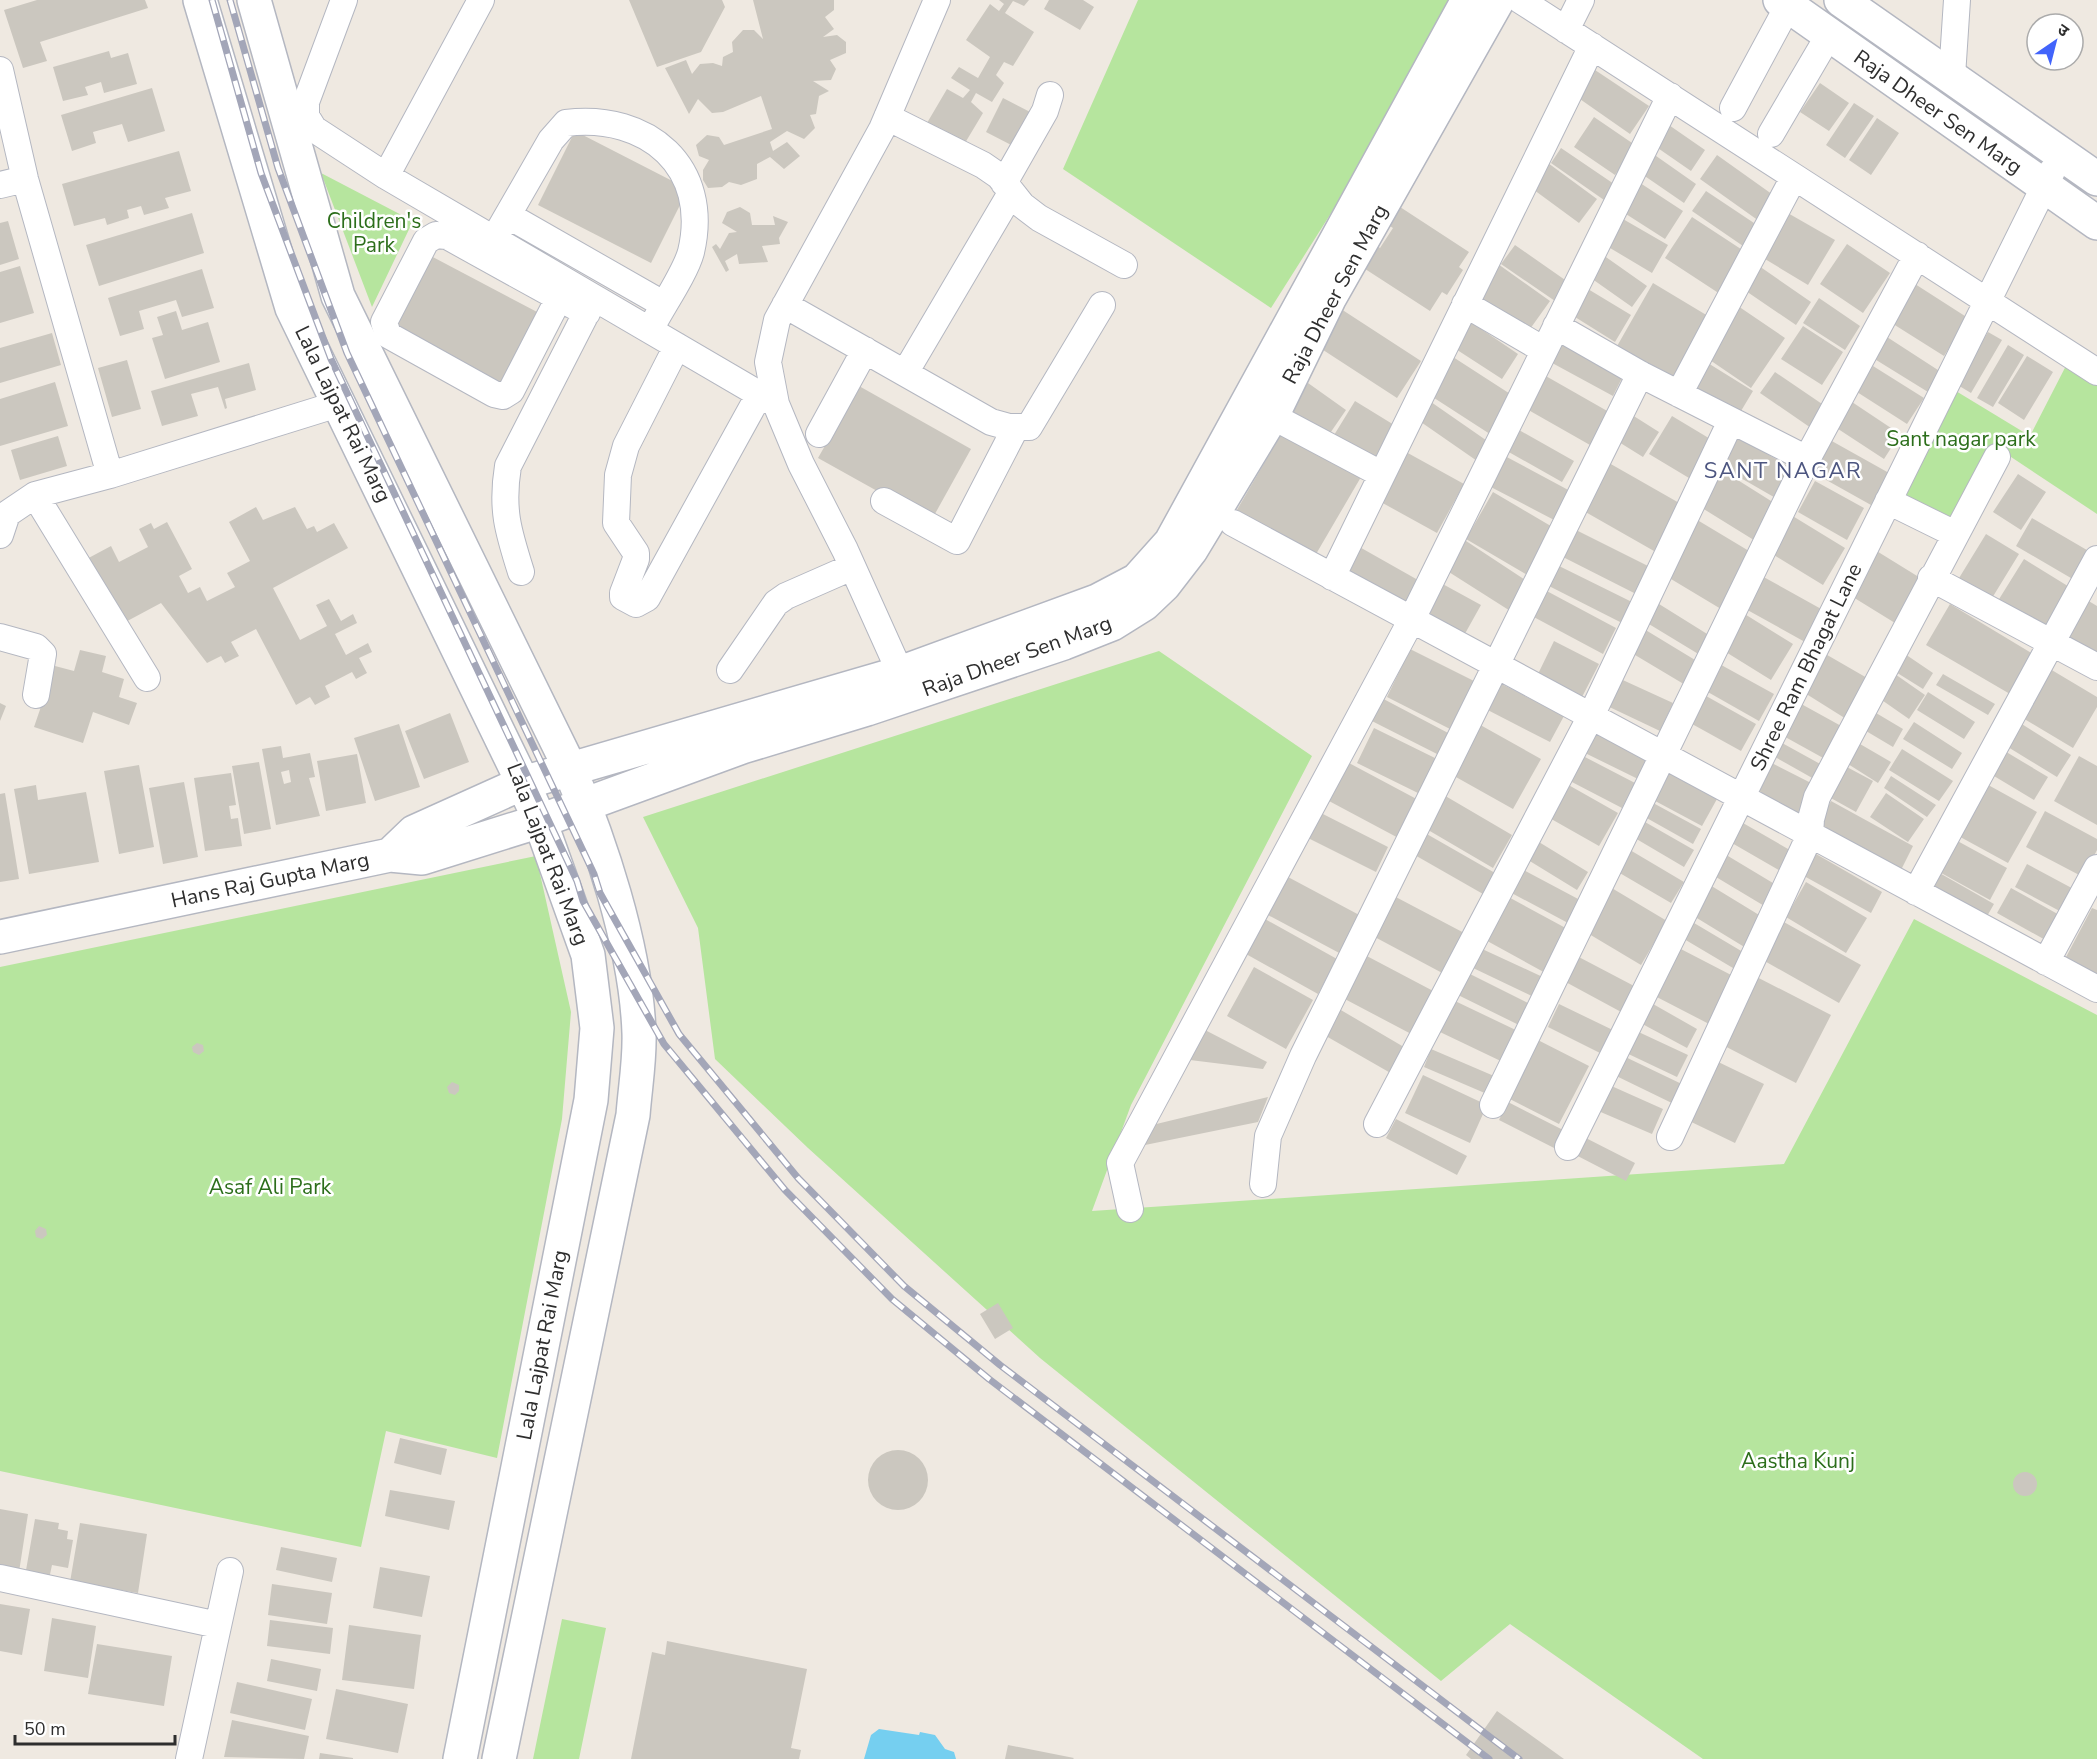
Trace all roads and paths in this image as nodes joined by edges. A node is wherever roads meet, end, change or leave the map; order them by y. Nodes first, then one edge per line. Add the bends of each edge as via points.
1 (200, 0) edge
2 (254, 0) edge
3 (344, 0) edge
4 (480, 0) edge
5 (937, 0) edge
6 (1468, 0) edge
7 (1498, 0) edge
8 (1520, 0) edge
9 (1581, 0) edge
10 (1841, 0) edge
11 (1957, 0) edge
12 (1784, 3) edge
13 (1566, 30) junction
14 (1829, 35) junction
15 (1592, 46) junction
16 (0, 70) edge
17 (1952, 76) junction
18 (1050, 95) dead end
19 (1670, 96) junction
20 (1733, 108) dead end
21 (887, 117) junction
22 (1771, 134) dead end
23 (2060, 155) junction
24 (386, 176) junction
25 (1794, 177) junction
26 (25, 179) junction
27 (2097, 179) edge
28 (0, 185) edge
29 (2044, 187) junction
30 (1007, 188) junction
31 (508, 216) junction
32 (2097, 223) edge
33 (494, 239) junction
34 (1917, 255) junction
35 (1124, 265) dead end
36 (559, 298) junction
37 (1988, 302) junction
38 (663, 304) junction
39 (1465, 304) junction
40 (591, 305) junction
41 (785, 305) junction
42 (1102, 305) dead end
43 (1556, 326) junction
44 (650, 330) junction
45 (677, 346) junction
46 (1544, 350) junction
47 (865, 351) junction
48 (2097, 372) edge
49 (905, 373) junction
50 (1640, 374) junction
51 (1679, 394) junction
52 (767, 400) junction
53 (338, 404) junction
54 (1259, 409) junction
55 (1731, 421) junction
56 (1016, 427) junction
57 (819, 434) dead end
58 (1997, 457) dead end
59 (1808, 459) junction
60 (1382, 474) junction
61 (110, 475) junction
62 (35, 495) junction
63 (884, 501) dead end
64 (1888, 501) junction
65 (1233, 523) dead end
66 (0, 534) edge
67 (1955, 534) junction
68 (2097, 560) edge
69 (852, 567) junction
70 (521, 572) dead end
71 (1332, 576) junction
72 (1931, 578) junction
73 (1412, 620) junction
74 (0, 638) edge
75 (2052, 643) junction
76 (1496, 665) junction
77 (2097, 667) edge
78 (730, 670) dead end
79 (147, 678) dead end
80 (905, 683) junction
81 (36, 695) dead end
82 (1591, 716) junction
83 (1663, 755) junction
84 (570, 769) junction
85 (523, 783) junction
86 (1741, 797) junction
87 (585, 804) junction
88 (540, 820) junction
89 (1810, 835) junction
90 (390, 855) junction
91 (2097, 868) edge
92 (1916, 892) junction
93 (0, 937) edge
94 (2046, 962) junction
95 (2097, 989) edge
96 (1493, 1105) dead end
97 (1377, 1124) dead end
98 (1670, 1137) dead end
99 (1568, 1146) dead end
100 (1263, 1184) dead end
101 (1130, 1209) dead end
102 (230, 1571) dead end
103 (0, 1578) edge
104 (218, 1624) junction
105 (189, 1759) edge
106 (460, 1759) edge
107 (499, 1759) edge

1 - 53 main road, Lala Lajpat Rai Marg via 292,308
2 - 84 main road, Lala Lajpat Rai Marg via 338,296
3 - 24 street via 306,102 306,116 314,129
4 - 24 street
5 - 21 street
6 - 54 main road, Raja Dheer Sen Marg
7 - 54 main road, Raja Dheer Sen Marg via 1329,299
8 - 13 street
9 - 13 street
10 - 17 main road, Raja Dheer Sen Marg
11 - 17 street
12 - 14 main road, Raja Dheer Sen Marg
12 - 20 street
13 - 15 street
14 - 22 street
14 - 29 main road, Raja Dheer Sen Marg
15 - 19 street
15 - 39 street
16 - 26 street
17 - 23 main road, Raja Dheer Sen Marg
18 - 30 street
19 - 25 street
19 - 43 street
21 - 30 street via 983,165
21 - 41 street
23 - 27 main road, Raja Dheer Sen Marg
23 - 29 street, Shree Ram Bhagat Lane
24 - 33 street
25 - 34 street
25 - 51 street
26 - 28 street
26 - 61 street
29 - 32 main road, Raja Dheer Sen Marg
29 - 37 street, Shree Ram Bhagat Lane
30 - 35 street via 1039,218
30 - 49 street
31 - 33 street
31 - 38 street
31 - 38 street via 551,140 566,123 591,120 625,125 658,142 674,160 695,204 690,255
33 - 40 street
34 - 37 street
34 - 59 street
36 - 36 street via 512,391 503,396 388,335 383,328 426,241 436,235 447,236
36 - 40 street
37 - 48 street
37 - 64 street, Shree Ram Bhagat Lane
38 - 44 street
39 - 46 street
39 - 60 street
40 - 44 street
40 - 70 street via 508,466 503,494 507,528
41 - 47 street
41 - 52 street via 777,320 768,362
42 - 56 street via 1029,427
43 - 46 street
43 - 50 street
44 - 45 street
45 - 52 street
45 - 52 street via 626,446 618,475 616,523 636,553 623,593 626,599 636,604 647,598
46 - 73 street
47 - 49 street
47 - 57 street
49 - 56 street via 991,422
50 - 51 street
50 - 76 street
51 - 55 street
52 - 69 street
53 - 61 street
53 - 85 main road, Lala Lajpat Rai Marg
54 - 60 street
54 - 80 main road, Raja Dheer Sen Marg via 1171,542 1137,580
55 - 59 street
55 - 82 street
56 - 63 street via 957,541
58 - 67 street
59 - 83 street
60 - 71 street
61 - 62 street
62 - 66 street via 7,514
62 - 79 street
64 - 67 street
64 - 86 street, Shree Ram Bhagat Lane
65 - 71 street
67 - 72 street
68 - 75 street
69 - 78 street via 776,603
69 - 80 street
71 - 73 street
72 - 75 street
72 - 89 street via 1817,797
73 - 76 street
73 - 101 street via 1120,1163
74 - 81 street via 36,647 43,654
75 - 77 street
75 - 92 street
76 - 82 street
76 - 100 street via 1303,1056 1268,1136
80 - 84 main road, Raja Dheer Sen Marg
80 - 87 main road, Raja Dheer Sen Marg
82 - 83 street
82 - 97 street
83 - 86 street
83 - 96 street
84 - 85 main road, Raja Dheer Sen Marg
84 - 87 main road, Lala Lajpat Rai Marg
85 - 88 main road, Lala Lajpat Rai Marg
85 - 90 main road, Hans Raj Gupta Marg via 414,832
86 - 89 street
86 - 99 street, Shree Ram Bhagat Lane
87 - 88 main road, Raja Dheer Sen Marg
87 - 107 main road, Lala Lajpat Rai Marg via 631,959 639,1034 633,1115
88 - 90 main road, Raja Dheer Sen Marg via 422,858
88 - 106 main road, Lala Lajpat Rai Marg via 588,955 597,1028 591,1100
89 - 92 street
89 - 98 street
90 - 93 main road, Hans Raj Gupta Marg
91 - 94 street
92 - 94 street
94 - 95 street
102 - 104 street
103 - 104 street
104 - 105 street

